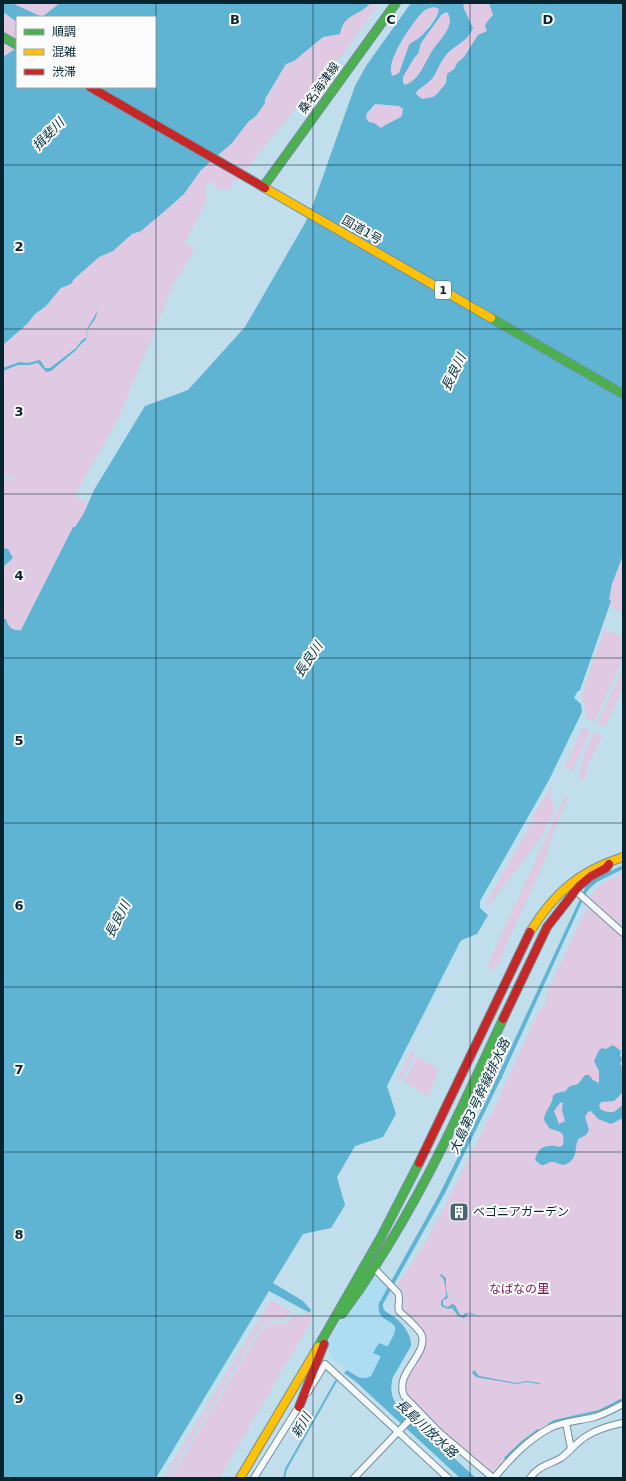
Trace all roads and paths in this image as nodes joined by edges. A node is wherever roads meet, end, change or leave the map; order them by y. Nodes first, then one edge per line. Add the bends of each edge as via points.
1 (396, 3) edge
2 (3, 37) edge
3 (16, 44) edge
4 (92, 88) edge
5 (265, 184) junction
6 (623, 394) edge
7 (623, 857) edge
8 (611, 860) junction
9 (578, 893) junction
10 (623, 933) edge
11 (375, 1269) junction
12 (329, 1327) junction
13 (623, 1404) edge
14 (299, 1406) junction
15 (418, 1411) junction
16 (566, 1423) junction
17 (623, 1423) edge
18 (399, 1430) junction
19 (571, 1449) junction
20 (240, 1478) edge
21 (254, 1478) edge
22 (354, 1478) edge
23 (448, 1478) edge
24 (494, 1478) edge
25 (530, 1478) edge

1 - 5 main road, 桑名海津線
2 - 3 main road
4 - 5 main road, 国道1号 / 1
5 - 6 main road, 国道1号 / 1
7 - 8 main road
8 - 9 main road via 607,867 590,877
8 - 12 main road via 580,875 558,893 538,918 461,1081 399,1203
9 - 10 street
9 - 11 main road via 547,927 426,1180
11 - 12 main road via 342,1314
11 - 15 street via 400,1296 399,1311 422,1336 420,1349 402,1382 404,1396
12 - 14 main road
12 - 20 main road
13 - 16 street via 595,1417
14 - 18 street via 325,1364
14 - 21 street
15 - 18 street
15 - 24 street
16 - 19 street
16 - 24 street via 550,1428 534,1439 513,1456
17 - 19 street via 595,1432
18 - 22 street
18 - 23 street
19 - 25 street via 560,1458 540,1467

